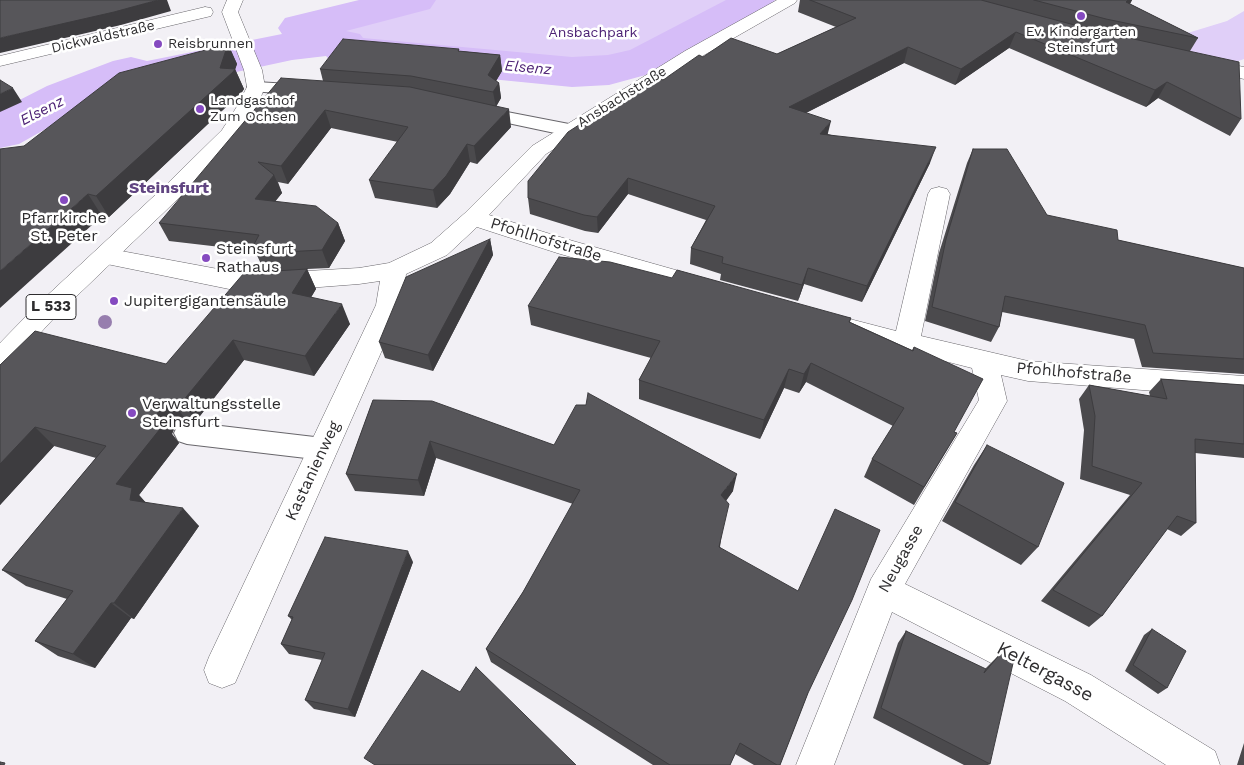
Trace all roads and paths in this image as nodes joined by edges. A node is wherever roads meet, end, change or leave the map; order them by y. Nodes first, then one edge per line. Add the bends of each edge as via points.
1 (789, 0) edge
2 (183, 1) dead end
3 (233, 6) edge
4 (205, 12) junction
5 (0, 61) edge
6 (1188, 61) edge
7 (1244, 73) edge
8 (254, 78) junction
9 (327, 91) edge
10 (461, 108) edge
11 (569, 130) junction
12 (939, 194) dead end
13 (473, 218) junction
14 (105, 256) junction
15 (394, 270) junction
16 (735, 295) edge
17 (820, 319) edge
18 (906, 344) junction
19 (0, 360) edge
20 (984, 362) junction
21 (1244, 387) edge
22 (187, 433) dead end
23 (323, 449) junction
24 (883, 590) junction
25 (222, 670) dead end
26 (815, 765) edge
27 (1202, 765) edge

1 - 11 street, Ansbachstraße via 691,54
2 - 4 street
3 - 4 street
3 - 8 street via 238,34
4 - 5 street, Dickwaldstraße
6 - 7 street
8 - 9 lane
8 - 14 street, L 533 via 246,108 229,134
10 - 11 lane
11 - 13 street, Ansbachstraße via 539,150
12 - 18 street
13 - 15 street, Pfohlhofstraße via 439,249
13 - 16 street, Pfohlhofstraße
14 - 15 street, Pfohlhofstraße via 234,281 340,278
14 - 19 street, L 533
15 - 23 street, Kastanienweg via 389,305
17 - 18 street, Pfohlhofstraße
18 - 20 street, Pfohlhofstraße
20 - 21 street, Pfohlhofstraße via 1028,371
20 - 24 street, Neugasse via 993,401
22 - 23 lane
23 - 25 street, Kastanienweg
24 - 26 street, Neugasse
24 - 27 street, Keltergasse via 1078,688

